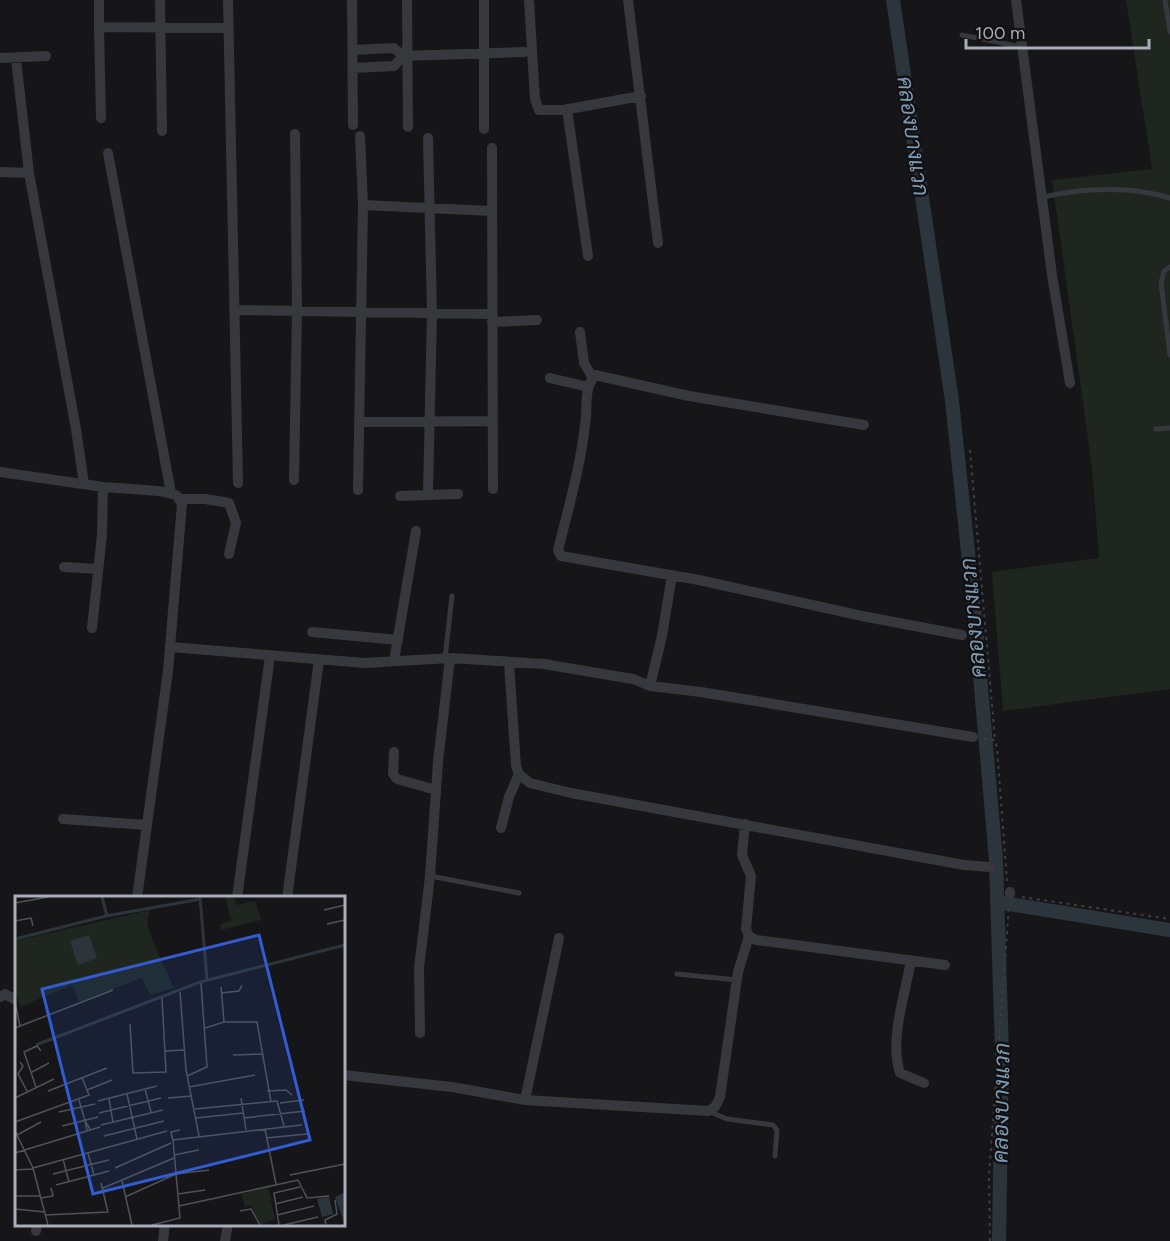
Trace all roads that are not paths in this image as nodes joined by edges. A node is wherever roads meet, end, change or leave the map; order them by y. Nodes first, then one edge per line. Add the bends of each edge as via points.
1 (99, 0) edge
2 (160, 0) edge
3 (228, 0) edge
4 (352, 0) edge
5 (407, 0) edge
6 (484, 0) edge
7 (529, 0) edge
8 (628, 0) edge
9 (1016, 0) edge
10 (1165, 0) edge
11 (99, 27) junction
12 (160, 27) junction
13 (228, 28) junction
14 (1170, 32) edge
15 (962, 35) dead end
16 (1022, 47) junction
17 (352, 50) junction
18 (524, 52) dead end
19 (484, 54) junction
20 (46, 56) dead end
21 (405, 56) junction
22 (0, 58) edge
23 (16, 59) junction
24 (353, 68) junction
25 (640, 96) junction
26 (567, 109) junction
27 (101, 118) dead end
28 (353, 125) dead end
29 (408, 128) dead end
30 (484, 129) dead end
31 (162, 131) dead end
32 (295, 134) dead end
33 (360, 136) dead end
34 (428, 138) dead end
35 (492, 148) dead end
36 (108, 153) dead end
37 (0, 172) edge
38 (29, 173) junction
39 (1043, 197) junction
40 (1170, 198) edge
41 (363, 205) junction
42 (428, 208) junction
43 (492, 211) junction
44 (658, 243) dead end
45 (588, 256) dead end
46 (1170, 267) edge
47 (234, 310) junction
48 (297, 310) junction
49 (361, 312) junction
50 (432, 313) junction
51 (492, 318) junction
52 (537, 320) dead end
53 (580, 332) dead end
54 (1170, 355) edge
55 (550, 378) dead end
56 (590, 383) junction
57 (1070, 383) dead end
58 (429, 421) junction
59 (492, 421) junction
60 (361, 422) junction
61 (864, 425) dead end
62 (1170, 428) edge
63 (1156, 429) dead end
64 (0, 472) edge
65 (294, 480) dead end
66 (238, 483) dead end
67 (84, 484) junction
68 (103, 487) junction
69 (493, 489) dead end
70 (358, 490) dead end
71 (428, 494) junction
72 (458, 494) dead end
73 (175, 496) junction
74 (400, 496) dead end
75 (416, 531) dead end
76 (230, 554) dead end
77 (64, 567) dead end
78 (98, 569) junction
79 (672, 575) junction
80 (452, 596) dead end
81 (92, 628) dead end
82 (312, 632) dead end
83 (962, 635) dead end
84 (398, 640) junction
85 (170, 647) junction
86 (270, 656) junction
87 (447, 658) junction
88 (319, 660) junction
89 (394, 661) junction
90 (509, 663) junction
91 (650, 686) junction
92 (973, 738) dead end
93 (394, 752) dead end
94 (519, 774) junction
95 (436, 790) junction
96 (63, 819) dead end
97 (745, 824) junction
98 (146, 825) junction
99 (501, 828) dead end
100 (990, 867) dead end
101 (430, 876) junction
102 (519, 892) dead end
103 (137, 896) edge
104 (237, 896) edge
105 (287, 896) edge
106 (749, 936) junction
107 (559, 938) dead end
108 (912, 960) junction
109 (945, 964) dead end
110 (677, 974) dead end
111 (737, 980) junction
112 (0, 996) edge
113 (15, 999) edge
114 (420, 1033) dead end
115 (345, 1075) edge
116 (924, 1083) dead end
117 (525, 1100) junction
118 (708, 1112) junction
119 (775, 1156) dead end
120 (165, 1226) edge
121 (228, 1226) edge
122 (163, 1241) edge
123 (225, 1241) edge

1 - 11 street
2 - 12 street
3 - 13 street
4 - 17 street
5 - 21 street
6 - 19 street
7 - 26 street via 537,107 545,111
8 - 25 street
9 - 16 street
10 - 14 lane
11 - 12 street
11 - 27 street
12 - 13 street
12 - 31 street
13 - 47 street
15 - 16 lane
16 - 39 street
17 - 21 street via 394,48
17 - 24 street
18 - 19 street
19 - 21 street
19 - 30 street
20 - 23 street
21 - 24 street via 394,66
21 - 29 street
22 - 23 street
23 - 38 street
24 - 28 street
25 - 26 street
25 - 44 street
26 - 45 street
32 - 48 street
33 - 41 street
34 - 42 street
35 - 43 street
36 - 73 street
37 - 38 street
38 - 67 street
39 - 40 lane via 1120,189
39 - 57 street
41 - 42 street
41 - 49 street
42 - 43 street
42 - 50 street
43 - 51 street
46 - 54 lane via 1161,283
47 - 48 street
47 - 66 street
48 - 49 street
48 - 65 street
49 - 50 street
49 - 60 street
50 - 51 street
50 - 58 street
51 - 52 street
51 - 59 street
53 - 56 street
55 - 56 street
56 - 61 street via 605,376 689,396
56 - 79 street via 583,446 558,550 561,556
58 - 59 street
58 - 60 street
58 - 71 street
59 - 69 street
60 - 70 street
62 - 63 lane
64 - 67 street
67 - 68 street
68 - 73 street
68 - 78 street
71 - 72 street
71 - 74 street
73 - 76 street via 229,504 236,523
73 - 85 street via 182,504
75 - 84 street
77 - 78 street
78 - 81 street
79 - 83 street
79 - 91 street
80 - 87 lane
82 - 84 street
84 - 89 street
85 - 86 street
85 - 98 street
86 - 88 street
86 - 104 street
87 - 89 street
87 - 90 street
87 - 95 street
88 - 89 street
88 - 105 street
90 - 91 street via 544,664 633,679
90 - 94 street
91 - 92 street
93 - 95 street via 393,774 397,779
94 - 97 street via 530,783 571,793
94 - 99 street
95 - 101 street
96 - 98 street
97 - 100 street
97 - 106 street via 742,855 751,876 746,929
98 - 103 street
101 - 102 lane
101 - 114 street via 419,968
106 - 108 street
106 - 111 street
107 - 117 street
108 - 109 street
108 - 116 street via 895,1045 896,1061 900,1074
110 - 111 lane
111 - 118 street via 720,1097
112 - 113 street
115 - 117 street
117 - 118 street
118 - 119 lane via 727,1119 773,1125 777,1130
120 - 122 street
121 - 123 street

